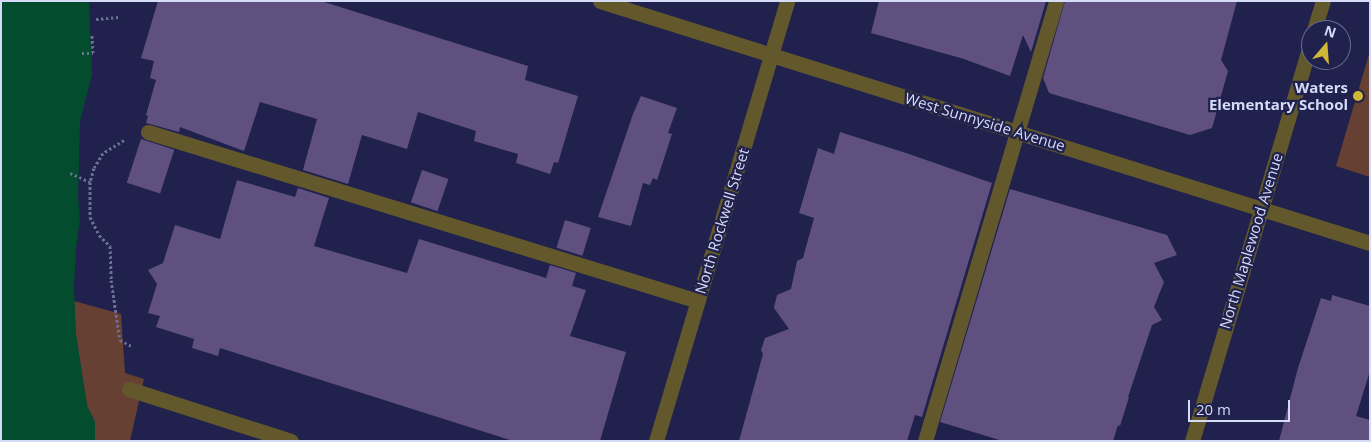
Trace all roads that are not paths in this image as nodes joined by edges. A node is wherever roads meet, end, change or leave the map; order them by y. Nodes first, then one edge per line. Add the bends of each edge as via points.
1 (600, 1) edge
2 (787, 1) edge
3 (1056, 1) edge
4 (1323, 1) edge
5 (1317, 20) edge
6 (771, 55) junction
7 (1302, 70) edge
8 (148, 132) road end
9 (1016, 132) junction
10 (1260, 208) junction
11 (1370, 243) edge
12 (698, 301) junction
13 (129, 389) dead end
14 (291, 441) edge
15 (656, 441) edge
16 (924, 441) edge
17 (1192, 441) edge

1 - 6 street, West Sunnyside Avenue
2 - 6 street, North Rockwell Street
3 - 9 street
4 - 5 street
6 - 9 street, West Sunnyside Avenue
6 - 12 street, North Rockwell Street
7 - 10 street, North Maplewood Avenue
8 - 12 street
9 - 10 street, West Sunnyside Avenue
9 - 16 street
10 - 11 street, West Sunnyside Avenue
10 - 17 street, North Maplewood Avenue
12 - 15 street, North Rockwell Street
13 - 14 street

